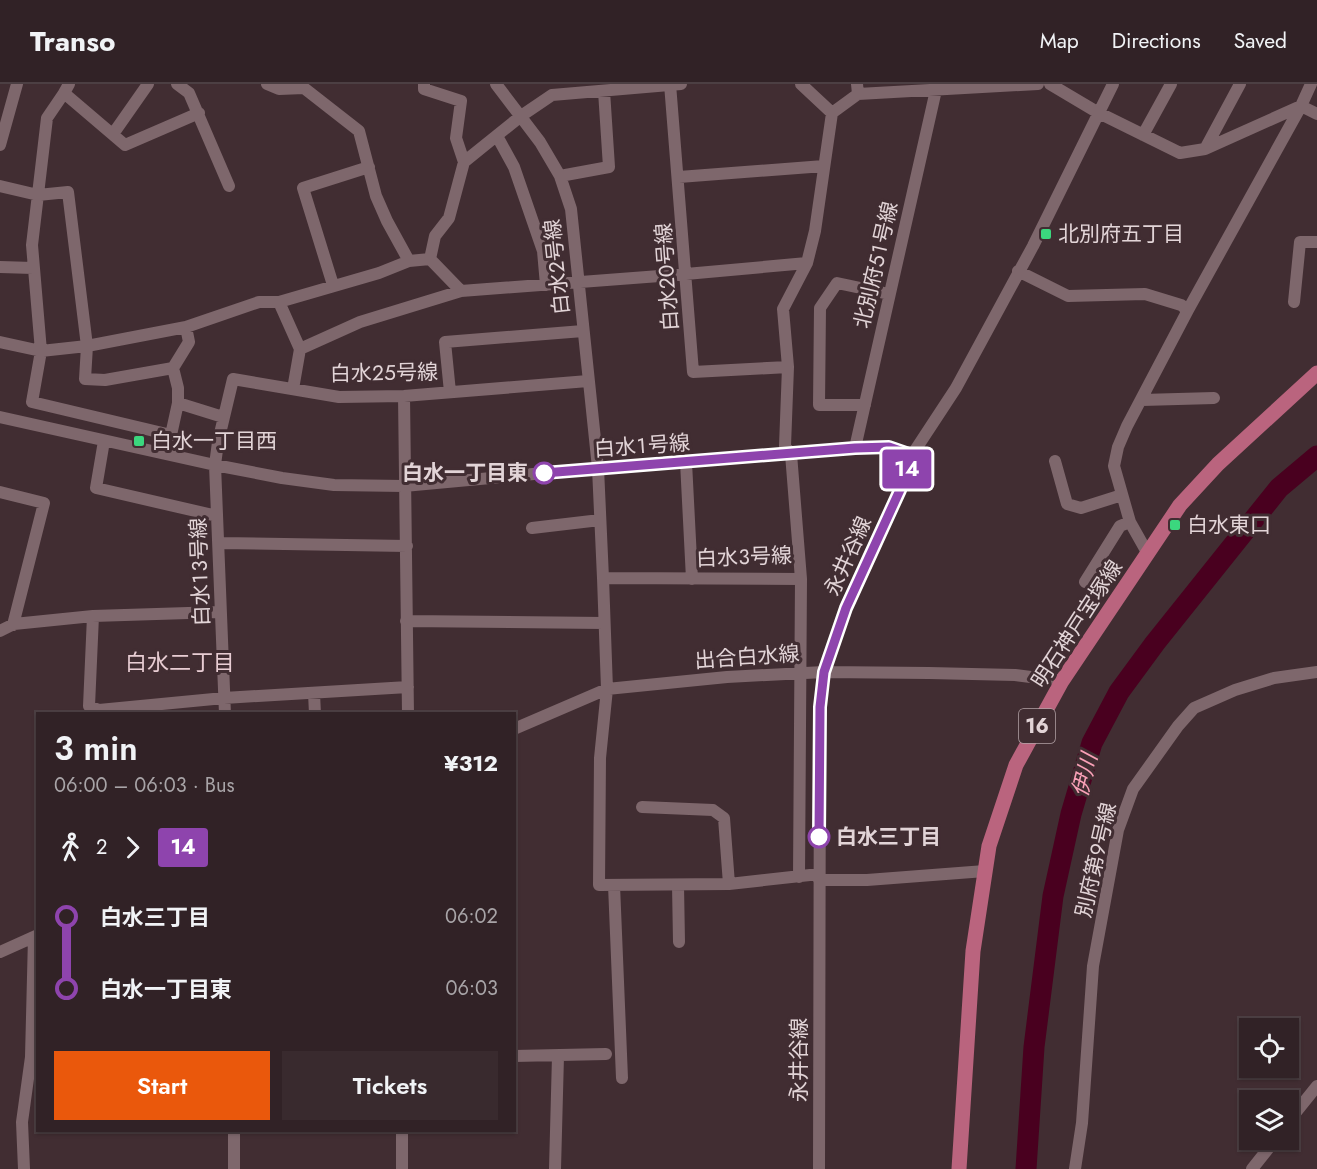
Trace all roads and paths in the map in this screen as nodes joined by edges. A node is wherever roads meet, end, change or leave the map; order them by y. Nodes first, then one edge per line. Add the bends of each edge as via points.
1 (17, 84) edge
2 (148, 84) edge
3 (177, 84) edge
4 (267, 84) edge
5 (424, 84) edge
6 (496, 84) edge
7 (674, 84) edge
8 (801, 84) edge
9 (1038, 84) edge
10 (1050, 84) edge
11 (1113, 84) edge
12 (1171, 84) edge
13 (1240, 84) edge
14 (1311, 84) edge
15 (304, 86) edge
16 (67, 88) edge
17 (568, 89) edge
18 (857, 89) edge
19 (604, 90) junction
20 (936, 90) junction
21 (1301, 106) junction
22 (1097, 112) junction
23 (199, 113) junction
24 (832, 113) junction
25 (1317, 114) edge
26 (521, 116) junction
27 (113, 134) junction
28 (1143, 135) junction
29 (497, 136) junction
30 (0, 145) edge
31 (1205, 149) junction
32 (464, 162) junction
33 (824, 166) junction
34 (369, 167) junction
35 (560, 176) junction
36 (679, 177) junction
37 (0, 186) edge
38 (229, 186) dead end
39 (38, 195) junction
40 (1317, 242) edge
41 (430, 259) junction
42 (409, 261) junction
43 (807, 263) junction
44 (0, 267) edge
45 (33, 268) junction
46 (1018, 271) junction
47 (686, 274) junction
48 (579, 282) junction
49 (333, 285) junction
50 (546, 285) junction
51 (461, 291) junction
52 (889, 294) junction
53 (279, 302) junction
54 (1294, 302) dead end
55 (1188, 310) junction
56 (186, 327) junction
57 (583, 331) junction
58 (0, 342) edge
59 (87, 346) junction
60 (300, 349) junction
61 (41, 351) junction
62 (788, 367) junction
63 (173, 368) junction
64 (1317, 373) edge
65 (588, 381) junction
66 (293, 389) junction
67 (450, 392) junction
68 (404, 396) junction
69 (1214, 398) dead end
70 (1142, 400) junction
71 (177, 403) junction
72 (865, 405) junction
73 (0, 417) edge
74 (224, 417) junction
75 (104, 441) junction
76 (855, 448) junction
77 (791, 454) junction
78 (912, 455) junction
79 (1055, 461) dead end
80 (686, 462) junction
81 (215, 465) junction
82 (598, 468) junction
83 (404, 486) junction
84 (0, 492) edge
85 (1122, 495) junction
86 (217, 516) junction
87 (600, 520) junction
88 (1130, 522) junction
89 (532, 528) dead end
90 (219, 543) junction
91 (406, 546) junction
92 (1148, 554) junction
93 (603, 578) junction
94 (692, 579) junction
95 (801, 579) junction
96 (1085, 582) dead end
97 (220, 612) junction
98 (93, 616) junction
99 (406, 621) junction
100 (604, 623) junction
101 (13, 625) junction
102 (0, 631) edge
103 (824, 672) junction
104 (1317, 672) edge
105 (800, 673) junction
106 (1062, 681) junction
107 (408, 687) junction
108 (607, 689) junction
109 (314, 693) junction
110 (224, 698) junction
111 (152, 710) edge
112 (225, 712) edge
113 (315, 712) edge
114 (408, 712) edge
115 (516, 728) edge
116 (819, 756) junction
117 (800, 757) junction
118 (642, 807) dead end
119 (985, 871) junction
120 (799, 877) junction
121 (819, 877) junction
122 (729, 884) junction
123 (614, 885) junction
124 (678, 885) junction
125 (36, 936) edge
126 (680, 942) dead end
127 (0, 952) edge
128 (606, 1054) dead end
129 (516, 1056) edge
130 (558, 1056) junction
131 (34, 1057) edge
132 (621, 1078) dead end
133 (1317, 1086) edge
134 (1299, 1108) edge
135 (234, 1132) edge
136 (402, 1132) edge
137 (1267, 1150) edge
138 (24, 1169) edge
139 (234, 1169) edge
140 (402, 1169) edge
141 (555, 1169) edge
142 (819, 1169) edge
143 (959, 1169) edge
144 (1075, 1169) edge
145 (1252, 1169) edge

1 - 30 street
2 - 27 street
3 - 23 street via 189,93
4 - 15 street via 279,89
5 - 32 street via 424,89 461,101 456,138
6 - 26 street, 白水２号線
7 - 19 street
7 - 36 street, 白水２０号線
8 - 24 street
9 - 20 street
10 - 22 street
11 - 22 street, 永井谷線
12 - 28 street
13 - 31 street
14 - 21 street
15 - 34 street via 359,131
16 - 27 street
16 - 39 street via 47,118
17 - 19 street
17 - 26 street
18 - 20 street
18 - 24 street
19 - 35 street via 609,167
20 - 52 street, 北別府５１号線
21 - 25 street
21 - 31 street
21 - 55 street
22 - 28 street
22 - 46 street, 永井谷線
23 - 27 street via 125,145
23 - 38 street
24 - 33 street
26 - 29 street
26 - 35 street, 白水２号線
28 - 31 street via 1180,153
29 - 32 street
29 - 50 street via 514,167 543,251
32 - 41 street via 449,218 435,236
33 - 36 street
33 - 43 street
34 - 42 street via 376,196
34 - 49 street via 303,188
35 - 48 street, 白水２号線 via 571,209
36 - 47 street, 白水２０号線
37 - 39 street
39 - 45 street
39 - 59 street via 68,192
40 - 54 street via 1300,242
41 - 42 street
41 - 51 street
42 - 49 street
43 - 47 street
43 - 62 street via 783,309
44 - 45 street
45 - 61 street
46 - 55 street via 1068,296 1145,294
46 - 78 street, 永井谷線 via 956,388
47 - 48 street
47 - 62 street, 白水２０号線 via 693,372
48 - 50 street
48 - 57 street, 白水２号線
49 - 53 street
50 - 51 street
51 - 60 street via 360,322
52 - 72 street, 北別府５１号線
52 - 72 street via 837,283 820,308 819,405
53 - 56 street via 259,302
53 - 60 street
55 - 70 street
56 - 59 street
56 - 63 street via 189,342
57 - 65 street, 白水２号線
57 - 67 street via 445,342
58 - 61 street
59 - 61 street
59 - 63 street via 85,379 105,380
60 - 66 street
61 - 71 street via 32,402 171,435
62 - 77 street via 785,446
63 - 71 street
64 - 92 main road, 明石神戸宝塚線 / 16 via 1218,464 1180,505
65 - 67 street, 白水２５号線
65 - 82 street, 白水２号線
66 - 68 street, 白水２５号線 via 339,397
66 - 74 street, 白水２５号線 via 233,379
67 - 68 street, 白水２５号線
68 - 83 street
69 - 70 street
70 - 85 street via 1122,436 1114,466
71 - 74 street
72 - 76 street, 北別府５１号線
73 - 75 street, 白水１号線
74 - 81 street, 白水２５号線
75 - 81 street, 白水１号線
75 - 86 street via 96,488
76 - 77 street, 白水１号線
76 - 78 street, 白水１号線 via 889,447
77 - 80 street, 白水１号線
77 - 95 street, 白水３号線
78 - 103 street, 永井谷線 via 846,608
79 - 85 street via 1067,504 1081,508
80 - 82 street, 白水１号線
80 - 94 street
81 - 83 street, 白水１号線 via 334,485
81 - 86 street, 白水１３号線
82 - 83 street, 白水１号線
82 - 87 street, 白水２号線
83 - 91 street
84 - 101 street via 44,502
85 - 88 street
86 - 90 street, 白水１３号線
87 - 89 street
87 - 93 street, 白水２号線
88 - 92 street
88 - 96 street via 1120,526
90 - 91 street
90 - 97 street, 白水１３号線
91 - 99 street
92 - 106 main road, 明石神戸宝塚線 / 16
93 - 94 street, 白水３号線
93 - 100 street, 白水２号線
94 - 95 street, 白水３号線
95 - 105 street
97 - 98 street
97 - 110 street, 白水１３号線
98 - 101 street
98 - 111 street via 89,706 99,710
99 - 100 street
99 - 107 street
100 - 108 street, 白水２号線
101 - 102 street
103 - 105 street, 出合白水線
103 - 106 street, 出合白水線 via 1015,675
103 - 116 street, 永井谷線
104 - 144 street, 別府第９号線 via 1274,678 1194,708 1133,789 1118,830 1093,966
105 - 108 street, 出合白水線
105 - 117 street
106 - 119 main road, 明石神戸宝塚線 / 16 via 1016,765 988,846
107 - 109 street
107 - 114 street
108 - 115 street, 出合白水線
108 - 123 street, 白水２号線 via 600,758 599,885
109 - 110 street
109 - 113 street
110 - 111 street
110 - 112 street, 白水１３号線
116 - 117 street
116 - 121 street, 永井谷線
117 - 120 street
118 - 122 street via 713,810 724,818
119 - 121 street via 867,880
119 - 143 main road, 明石神戸宝塚線 / 16 via 973,951
120 - 121 street
120 - 122 street
121 - 142 street, 永井谷線
122 - 124 street
123 - 124 street
123 - 132 street
124 - 126 street
125 - 127 street
125 - 131 street
128 - 130 street
129 - 130 street
130 - 141 street
131 - 138 street via 22,1122
133 - 134 street
135 - 139 street
136 - 140 street
137 - 145 street

